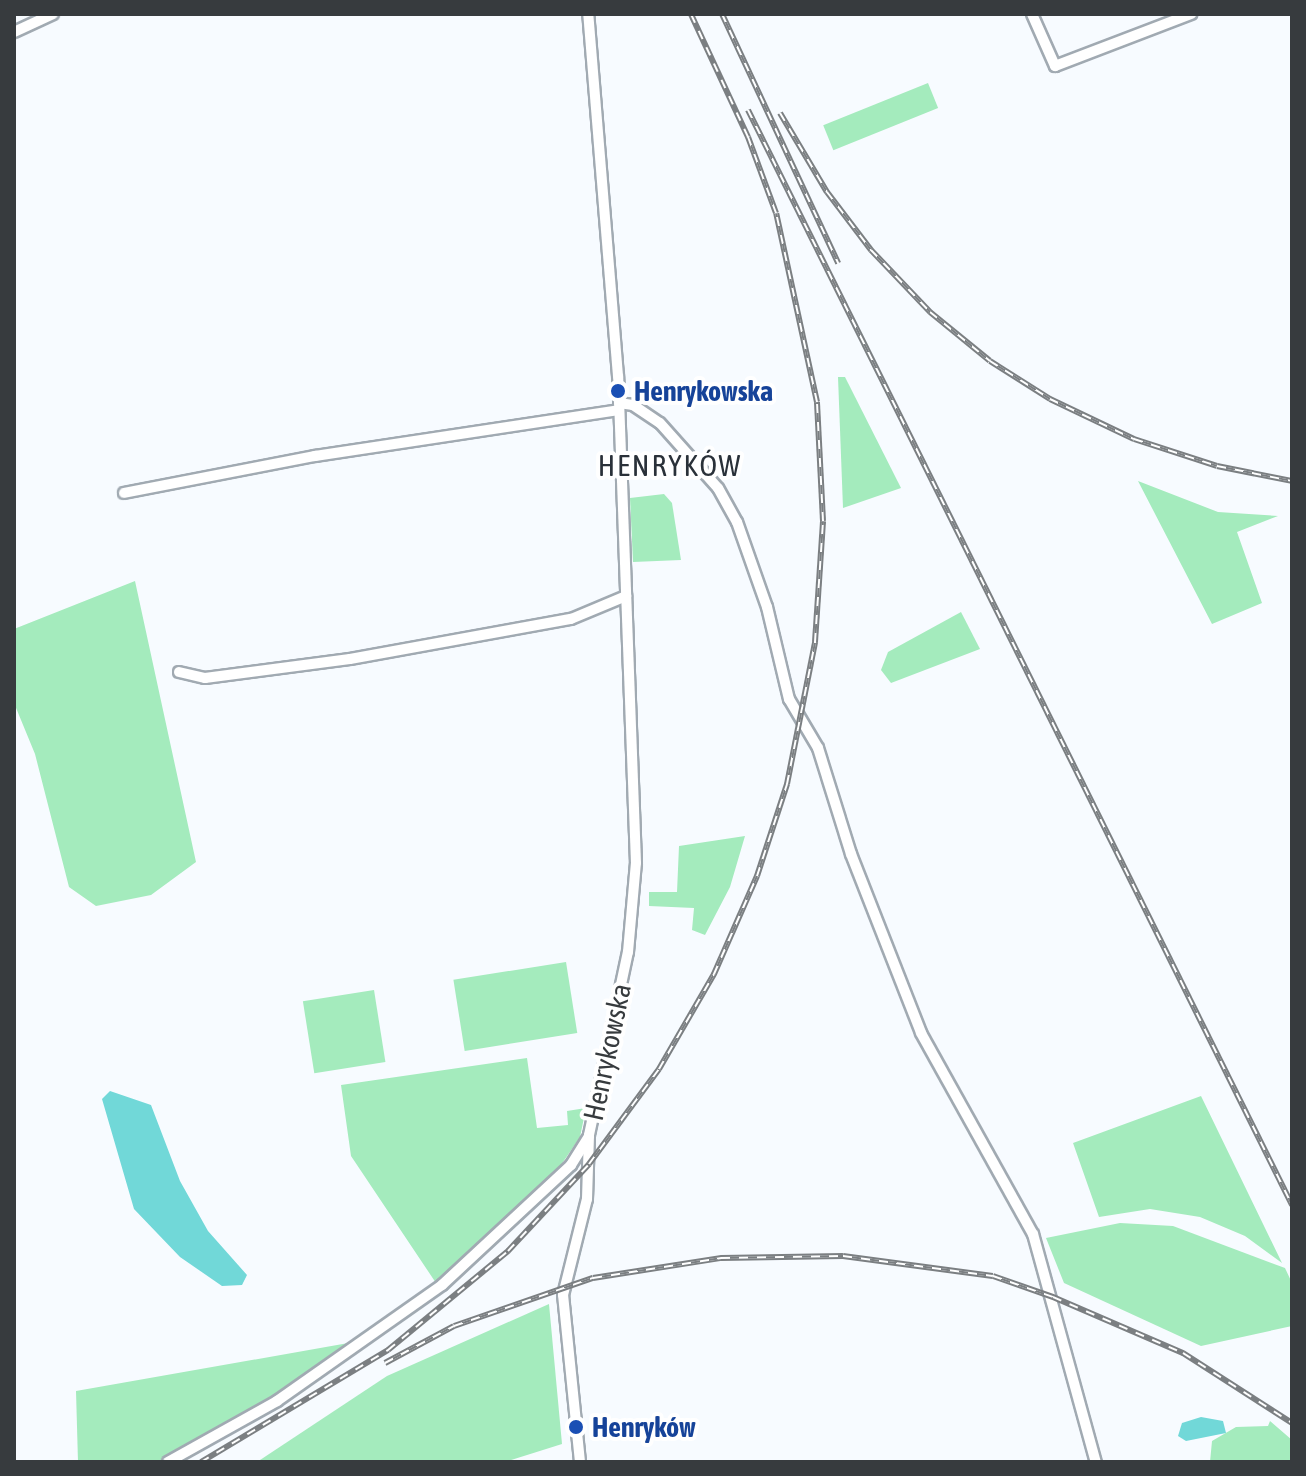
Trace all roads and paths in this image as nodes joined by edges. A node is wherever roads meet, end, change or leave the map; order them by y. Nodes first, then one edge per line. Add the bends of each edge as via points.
1 (53, 14) edge
2 (588, 14) edge
3 (1032, 14) edge
4 (1191, 14) edge
5 (14, 32) edge
6 (619, 406) junction
7 (124, 493) dead end
8 (626, 596) junction
9 (179, 672) dead end
10 (589, 1135) junction
11 (168, 1462) edge
12 (580, 1462) edge
13 (1096, 1462) edge

1 - 5 street
2 - 6 street, Henrykowska
3 - 4 street via 1055,66
6 - 7 street
6 - 8 street, Henrykowska
6 - 13 street via 633,405 660,423 718,488 737,522 767,607 789,699 818,748 851,854 921,1033 1033,1234
8 - 9 street via 571,619 350,659 205,678
8 - 10 street, Henrykowska via 635,908
10 - 11 street via 571,1165 442,1285 277,1401
10 - 12 street, Henrykowska via 590,1182 567,1273 563,1314

